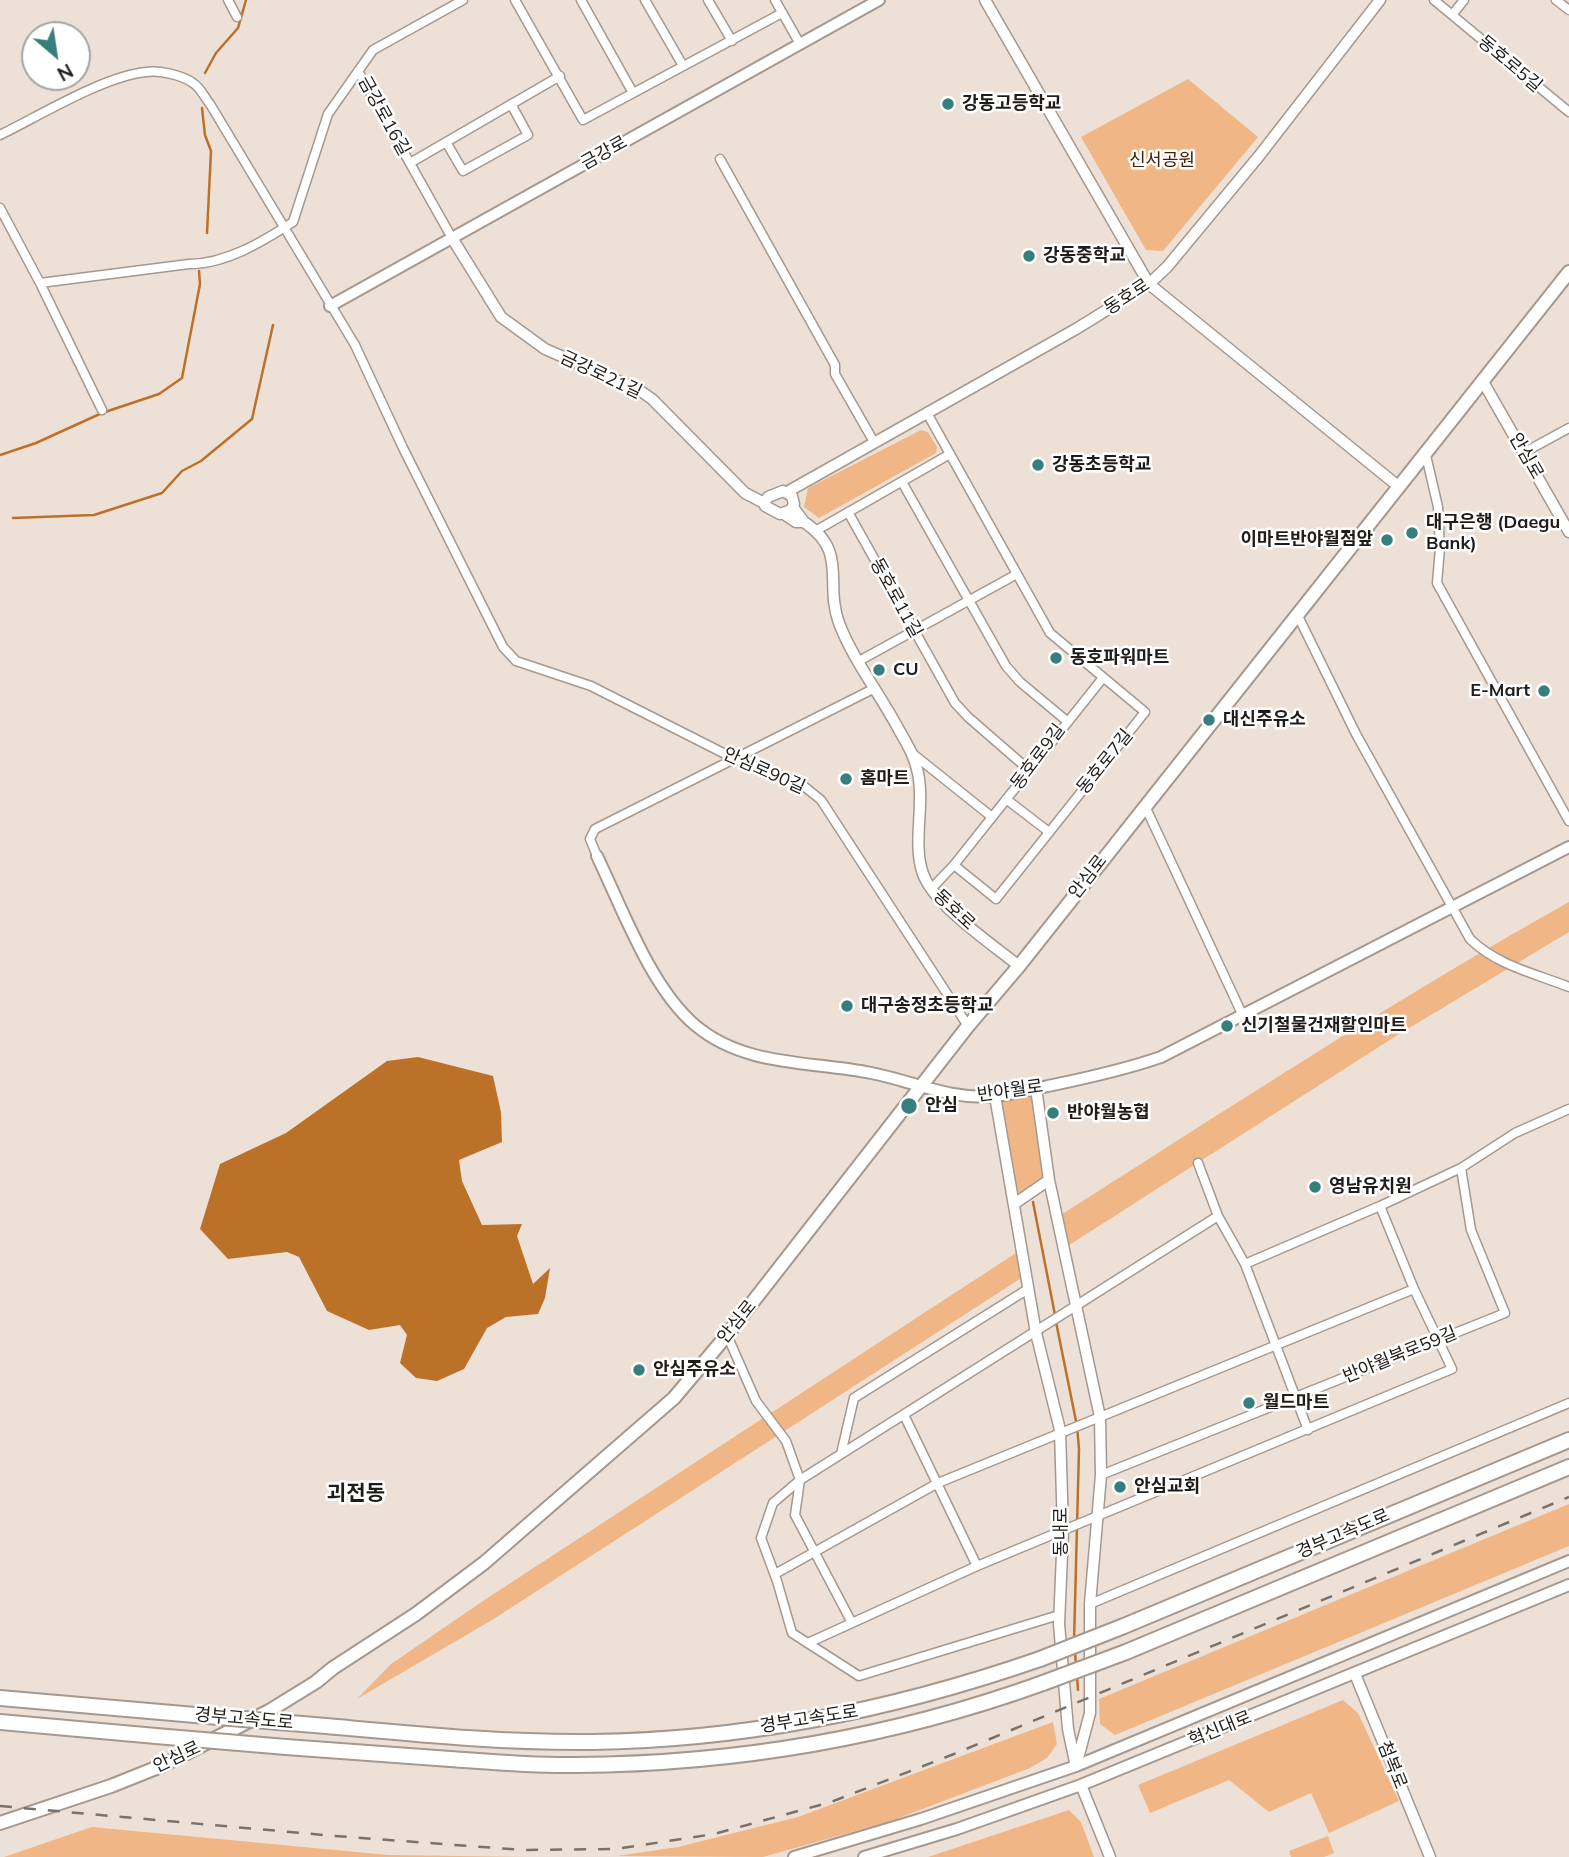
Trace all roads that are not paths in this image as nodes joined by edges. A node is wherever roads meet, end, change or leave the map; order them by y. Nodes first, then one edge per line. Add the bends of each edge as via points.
1 (228, 0) edge
2 (463, 0) edge
3 (515, 0) edge
4 (581, 0) edge
5 (645, 0) edge
6 (708, 0) edge
7 (775, 0) edge
8 (878, 0) edge
9 (985, 0) edge
10 (1380, 0) edge
11 (1434, 0) edge
12 (1464, 0) edge
13 (1556, 0) edge
14 (1569, 10) edge
15 (782, 13) junction
16 (1452, 15) junction
17 (237, 17) dead end
18 (732, 41) junction
19 (800, 44) junction
20 (681, 64) dead end
21 (358, 71) junction
22 (559, 76) junction
23 (633, 93) junction
24 (511, 104) junction
25 (1569, 112) edge
26 (0, 135) edge
27 (446, 142) junction
28 (720, 159) dead end
29 (410, 163) junction
30 (0, 208) edge
31 (285, 227) junction
32 (452, 238) junction
33 (1569, 272) edge
34 (40, 283) junction
35 (1149, 284) junction
36 (330, 306) junction
37 (1482, 380) junction
38 (102, 410) dead end
39 (927, 413) junction
40 (1569, 428) edge
41 (874, 442) junction
42 (1425, 451) junction
43 (1524, 452) junction
44 (950, 454) junction
45 (902, 482) junction
46 (1398, 486) junction
47 (787, 492) junction
48 (764, 503) junction
49 (788, 511) junction
50 (848, 512) junction
51 (817, 530) junction
52 (1569, 533) edge
53 (1017, 574) junction
54 (967, 601) junction
55 (1297, 614) junction
56 (915, 631) junction
57 (859, 662) junction
58 (1102, 679) junction
59 (875, 688) junction
60 (1068, 722) junction
61 (913, 754) junction
62 (735, 759) junction
63 (1029, 770) junction
64 (1006, 799) junction
65 (1144, 805) junction
66 (992, 817) junction
67 (1569, 821) edge
68 (1049, 832) junction
69 (1569, 846) edge
70 (597, 856) joint
71 (954, 865) junction
72 (931, 889) junction
73 (1452, 907) junction
74 (1019, 966) junction
75 (1569, 987) edge
76 (1243, 1016) junction
77 (968, 1026) junction
78 (921, 1088) junction
79 (1036, 1088) junction
80 (996, 1096) junction
81 (1569, 1109) edge
82 (1198, 1163) dead end
83 (1461, 1168) junction
84 (1049, 1181) junction
85 (1014, 1204) junction
86 (1380, 1206) junction
87 (1218, 1216) junction
88 (1245, 1264) junction
89 (1028, 1289) junction
90 (1414, 1289) junction
91 (1076, 1307) junction
92 (1036, 1333) junction
93 (727, 1335) junction
94 (1439, 1339) junction
95 (1275, 1346) junction
96 (1296, 1397) junction
97 (1569, 1403) edge
98 (904, 1415) junction
99 (1100, 1417) junction
100 (1308, 1430) junction
101 (1060, 1433) junction
102 (1569, 1440) edge
103 (841, 1454) junction
104 (1569, 1467) edge
105 (1101, 1475) junction
106 (800, 1480) junction
107 (938, 1483) junction
108 (1099, 1518) junction
109 (1063, 1531) junction
110 (815, 1552) junction
111 (1569, 1561) edge
112 (977, 1566) junction
113 (775, 1574) junction
114 (1569, 1585) edge
115 (1090, 1604) junction
116 (1059, 1615) junction
117 (852, 1623) junction
118 (808, 1643) junction
119 (1355, 1674) junction
120 (0, 1698) edge
121 (0, 1722) edge
122 (1076, 1766) junction
123 (1081, 1785) junction
124 (2, 1821) edge
125 (794, 1857) edge
126 (864, 1857) edge
127 (1110, 1857) edge
128 (1430, 1857) edge

1 - 17 street
2 - 21 street, 금강로16길 via 373,50
3 - 22 street
4 - 23 street
5 - 20 street
6 - 18 street
7 - 15 street
8 - 19 main road, 금강로
9 - 35 street
10 - 35 street, 동호로 via 1259,156
11 - 16 street, 동호로5길
12 - 16 street
13 - 14 street
15 - 18 street
15 - 19 street
16 - 25 street, 동호로5길
18 - 23 street
19 - 32 main road, 금강로
21 - 29 street, 금강로16길
21 - 31 street via 328,114 293,222
22 - 23 street via 583,120
22 - 24 street, 금강로16길
24 - 27 street, 금강로16길
24 - 27 street via 528,135 463,171
26 - 31 street via 128,75 149,71 172,75 194,83 210,104
27 - 29 street, 금강로16길
28 - 41 street
29 - 32 street, 금강로16길
30 - 34 street
31 - 34 street via 205,264
31 - 36 street
32 - 36 main road, 금강로
32 - 48 street, 금강로21길 via 501,317 545,349 652,399 744,493
33 - 37 main road, 안심로
34 - 38 street
35 - 39 street, 동호로
35 - 46 street
36 - 62 street, 안심로90길 via 355,345 503,647 516,661 591,686
37 - 42 main road, 안심로
37 - 43 street, 안심로
39 - 41 street, 동호로
39 - 44 street, 동호로7길
40 - 43 street
41 - 47 street, 동호로
42 - 46 main road, 안심로
42 - 67 street via 1438,507 1437,583
43 - 52 street, 안심로
44 - 45 street
44 - 53 street, 동호로7길
45 - 50 street
45 - 54 street, 동호로9길
46 - 55 main road, 안심로
47 - 48 street, 동호로 via 768,496
47 - 49 street via 794,500
48 - 49 street, 금강로21길 via 769,509
49 - 51 street, 금강로21길 via 796,522
50 - 51 street
50 - 56 street, 동호로11길
51 - 57 street, 동호로 via 832,556 838,620
53 - 54 street
53 - 58 street, 동호로7길 via 1050,634
54 - 56 street
54 - 60 street, 동호로9길 via 1006,666
55 - 65 main road, 안심로
55 - 73 street via 1356,734
56 - 57 street
56 - 63 street, 동호로11길 via 956,703
57 - 59 street, 동호로
58 - 60 street
58 - 68 street, 동호로7길 via 1145,712
59 - 61 street, 동호로
59 - 62 street
60 - 63 street, 동호로9길
61 - 66 street, 동호로
61 - 72 street, 동호로 via 920,788 919,854
62 - 70 street via 595,829 590,839
62 - 77 street, 안심로90길 via 800,783 821,800
63 - 64 street, 동호로9길
64 - 66 street, 동호로9길
64 - 68 street
65 - 74 main road, 안심로
65 - 76 street
66 - 71 street, 동호로9길
68 - 71 street, 동호로7길 via 996,899
69 - 73 main road, 반야월로
70 - 78 main road, 반야월로 via 659,984 694,1025 712,1038 764,1058 873,1073
71 - 72 street, 동호로9길
72 - 74 street, 동호로
73 - 75 street via 1470,939 1485,954
73 - 76 main road, 반야월로
74 - 77 main road, 안심로
76 - 79 main road, 반야월로 via 1161,1057 1120,1071
77 - 78 main road, 안심로
78 - 80 main road, 반야월로 via 968,1097
78 - 93 main road, 안심로
79 - 80 main road, 반야월로
79 - 84 street
80 - 85 street, 동내로
81 - 83 street via 1515,1133
82 - 87 street
83 - 86 street
83 - 94 street, 반야월북로59길 via 1471,1230 1505,1313
84 - 85 street
84 - 91 street
85 - 89 street, 동내로
86 - 88 street
86 - 90 street
87 - 88 street
87 - 91 street
88 - 95 street
89 - 92 street, 동내로
89 - 103 street via 854,1398
90 - 94 street
90 - 95 street
91 - 92 street
91 - 99 street
92 - 98 street
92 - 101 street, 동내로
93 - 106 street via 756,1401 786,1441
93 - 124 main road, 안심로 via 674,1398 484,1563 316,1682 179,1758 111,1786
94 - 96 street, 반야월북로59길
94 - 100 street via 1452,1369
95 - 96 street
95 - 99 street
96 - 100 street
96 - 105 street, 반야월북로59길
97 - 115 street
98 - 103 street
98 - 107 street
99 - 101 street
99 - 105 street
100 - 108 street
101 - 107 street
101 - 109 street, 동내로
102 - 120 highway, 경부고속도로, bridge via 1040,1659 854,1712 684,1737 592,1742 327,1726
103 - 106 street
104 - 121 highway, 경부고속도로, bridge via 1043,1683 890,1730 801,1747 716,1758 524,1764
105 - 108 street
106 - 110 street via 795,1515
106 - 113 street via 773,1503 761,1538
107 - 110 street
107 - 112 street
108 - 109 street
108 - 115 street
109 - 112 street
109 - 116 street, 동내로
110 - 113 street
110 - 117 street
111 - 122 main road
112 - 117 street
113 - 118 street via 792,1633
114 - 119 main road, 혁신대로
115 - 122 street via 1090,1713
116 - 118 street via 859,1676
116 - 122 street, 동내로 via 1068,1729
117 - 118 street
119 - 123 main road, 혁신대로
119 - 128 street, 첨복로
122 - 123 main road, 동내로
122 - 125 main road
123 - 126 main road, 혁신대로
123 - 127 street, 동내로

